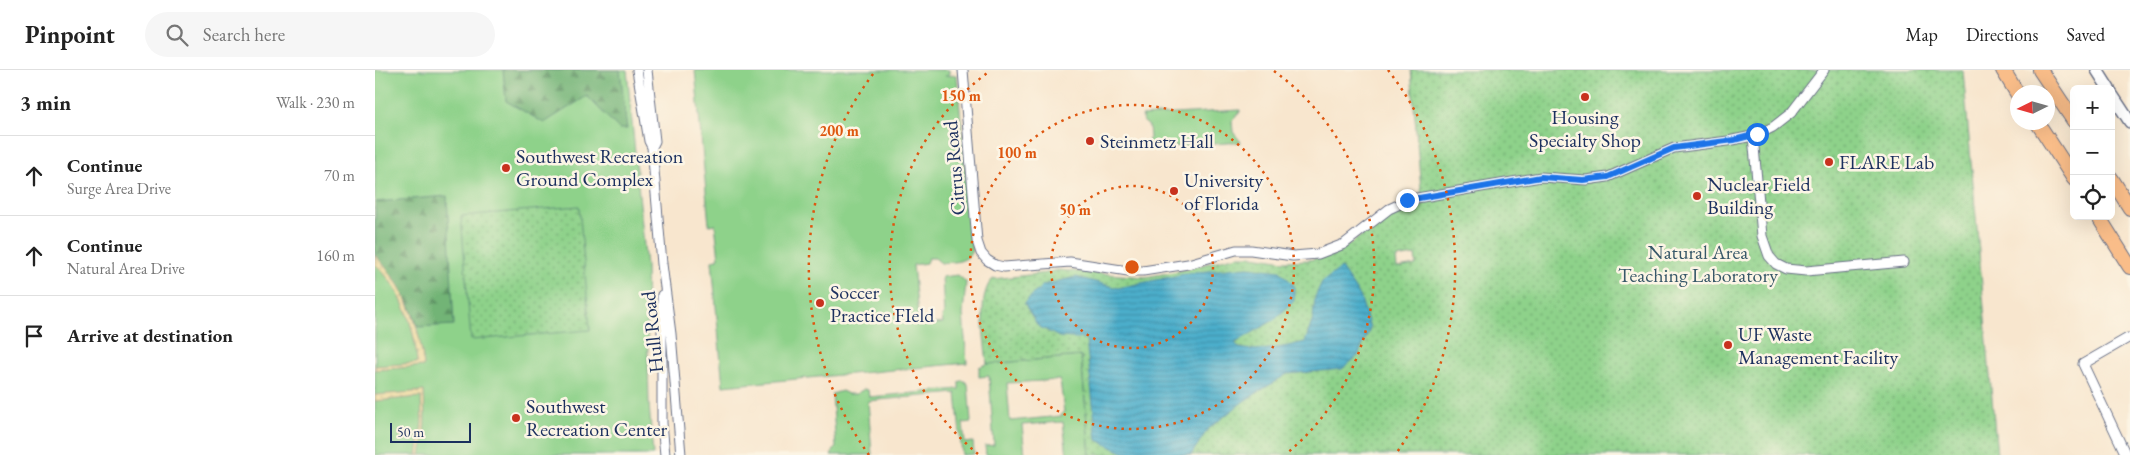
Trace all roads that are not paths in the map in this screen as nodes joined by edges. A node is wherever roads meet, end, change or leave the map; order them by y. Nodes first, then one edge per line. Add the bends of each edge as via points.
1 (637, 70) edge
2 (647, 70) edge
3 (963, 70) edge
4 (1824, 70) edge
5 (2003, 70) edge
6 (2040, 70) edge
7 (2097, 70) edge
8 (2012, 85) edge
9 (2106, 85) edge
10 (2115, 99) edge
11 (2070, 115) edge
12 (2130, 122) edge
13 (2042, 130) edge
14 (1753, 136) junction
15 (652, 147) junction
16 (2071, 175) edge
17 (2115, 184) edge
18 (2130, 208) edge
19 (2101, 220) edge
20 (1904, 262) dead end
21 (662, 264) junction
22 (2130, 267) edge
23 (2129, 336) edge
24 (665, 455) edge
25 (681, 455) edge
26 (2126, 455) edge

1 - 15 street, Hull Road
2 - 15 street, Hull Road via 655,141
3 - 14 street, Citrus Road via 977,241 987,260 1004,267 1072,262 1136,271 1182,266 1240,250 1309,255 1345,244 1389,209 1407,200 1541,177 1583,180 1608,177 1674,148
4 - 14 street via 1791,113 1773,127
5 - 8 main road
6 - 11 main road
7 - 9 street
10 - 12 street
13 - 16 main road
14 - 20 street via 1763,236 1769,256 1776,264 1801,272
15 - 21 street, Hull Road
17 - 18 main road
19 - 22 main road
21 - 24 street, Hull Road via 661,423
21 - 25 street, Hull Road
23 - 26 street via 2083,364

